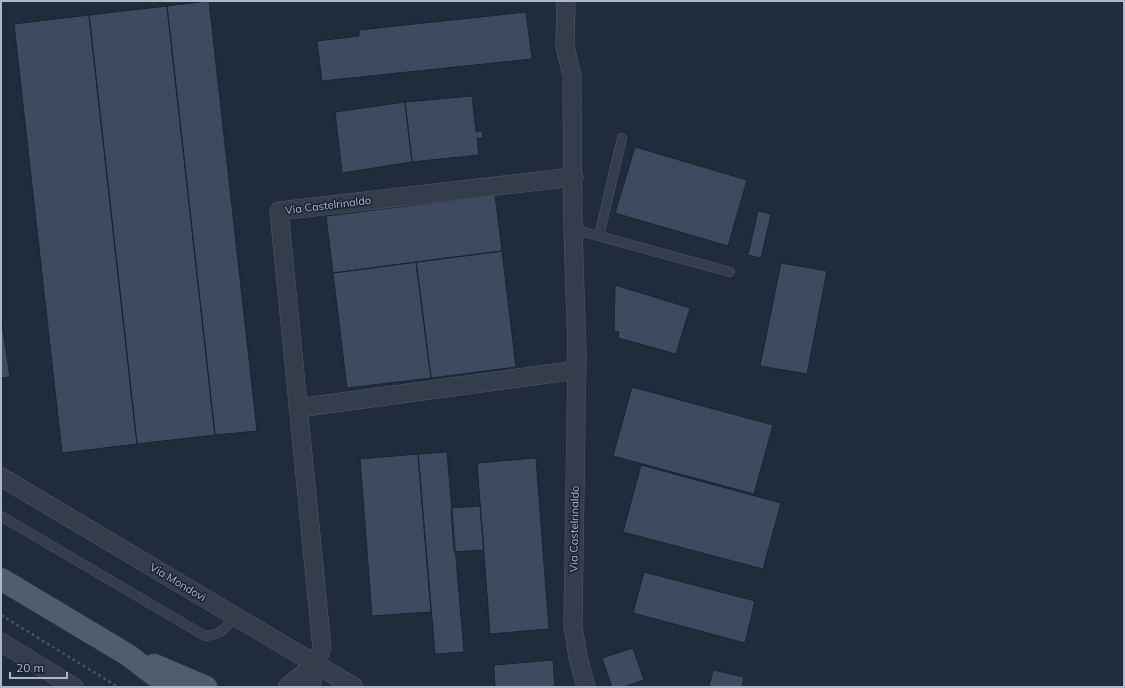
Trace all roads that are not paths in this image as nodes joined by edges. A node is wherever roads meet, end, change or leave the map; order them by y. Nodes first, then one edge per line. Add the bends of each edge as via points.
1 (566, 1) edge
2 (622, 138) dead end
3 (574, 177) junction
4 (573, 229) junction
5 (599, 236) junction
6 (730, 272) dead end
7 (577, 370) junction
8 (298, 408) junction
9 (1, 478) edge
10 (1, 516) edge
11 (1, 579) edge
12 (235, 616) junction
13 (1, 642) edge
14 (128, 655) junction
15 (316, 664) junction
16 (74, 687) edge
17 (170, 687) edge
18 (206, 687) edge
19 (287, 687) edge
20 (311, 687) edge
21 (354, 687) edge
22 (586, 687) edge

1 - 3 street, Via Castelrinaldo via 565,46 572,76
2 - 5 lane
3 - 4 street, Via Castelrinaldo
3 - 8 street, Via Castelrinaldo via 279,211
4 - 5 lane
4 - 7 street, Via Castelrinaldo
5 - 6 lane
7 - 8 street
7 - 22 street, Via Castelrinaldo via 573,626
8 - 15 street, Via Castelrinaldo via 322,648
9 - 12 street, Via Mondovì
10 - 12 lane via 205,636 221,632
11 - 14 main road
12 - 15 street, Via Mondovì
13 - 16 street
14 - 17 main road
14 - 18 main road
15 - 19 street
15 - 20 street, Via Castelrinaldo
15 - 21 street, Via Mondovì

